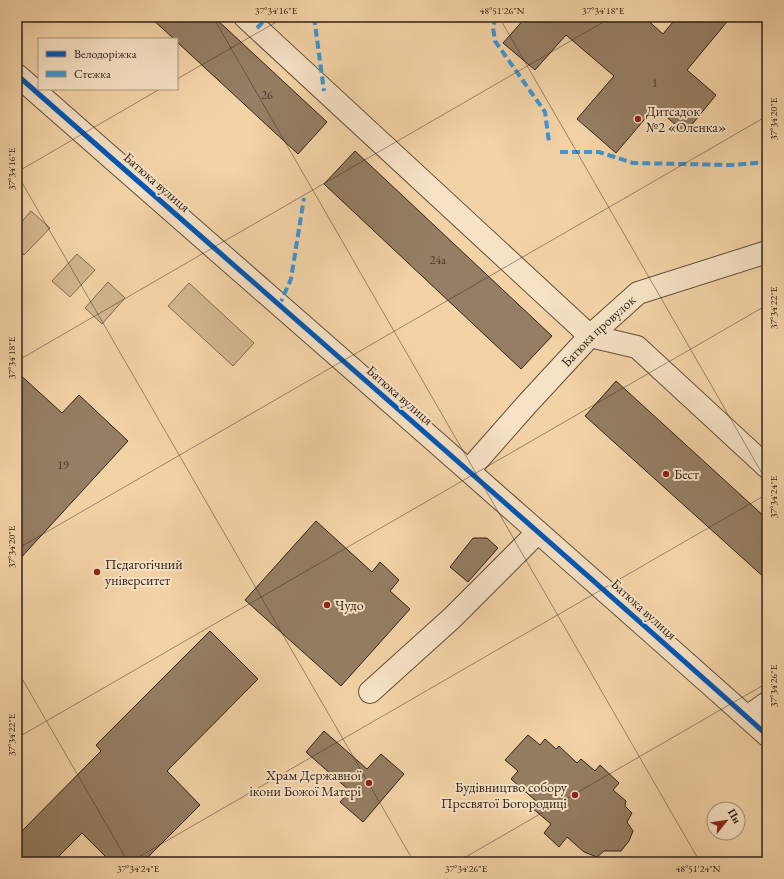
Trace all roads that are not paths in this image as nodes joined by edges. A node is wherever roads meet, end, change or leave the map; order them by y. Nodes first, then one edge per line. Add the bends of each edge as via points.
1 (245, 17) edge
2 (17, 74) edge
3 (767, 252) edge
4 (590, 336) junction
5 (767, 467) edge
6 (468, 470) junction
7 (538, 532) junction
8 (370, 692) dead end
9 (767, 703) edge
10 (748, 717) junction
11 (767, 735) edge

1 - 4 street
2 - 6 street, Батюка вулиця
3 - 4 street, Батюка провулок via 638,293
4 - 5 street via 637,348
4 - 6 street, Батюка провулок
6 - 7 street, Батюка вулиця
7 - 8 street via 452,618
7 - 10 street, Батюка вулиця
9 - 10 street
10 - 11 street, Батюка вулиця

